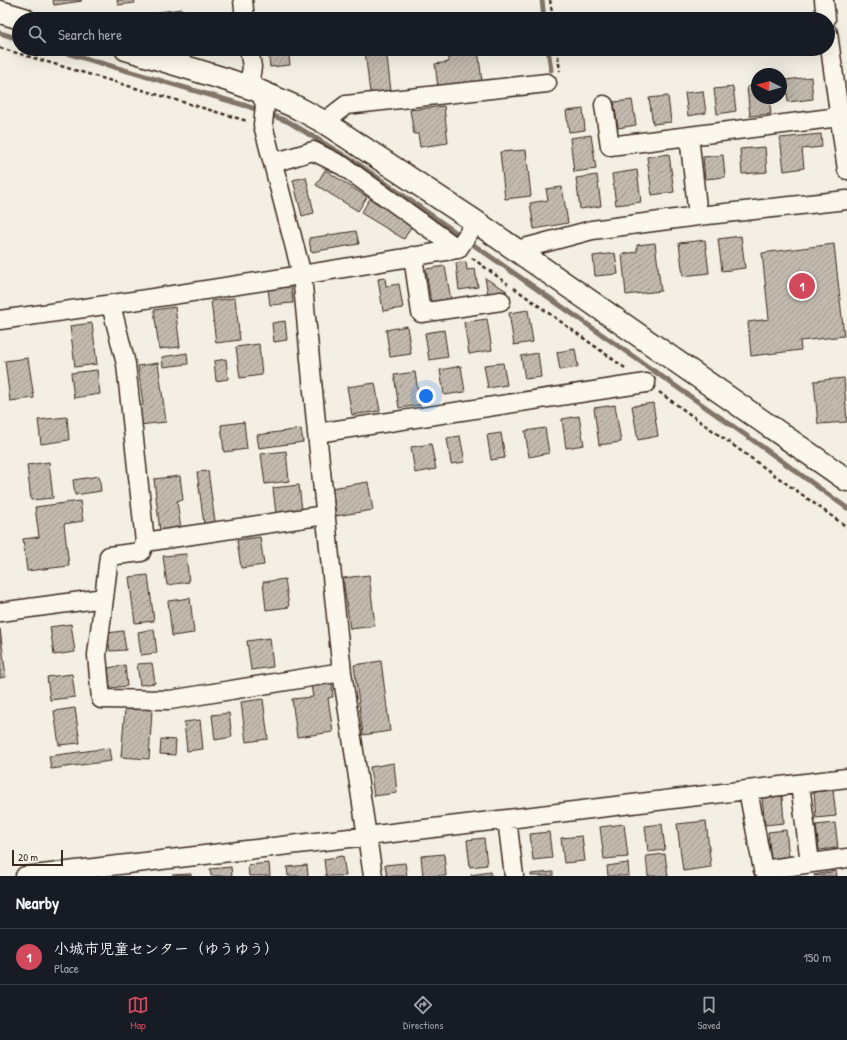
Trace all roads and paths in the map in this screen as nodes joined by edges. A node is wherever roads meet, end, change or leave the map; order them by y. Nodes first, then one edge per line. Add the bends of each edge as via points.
1 (243, 0) edge
2 (550, 0) edge
3 (824, 0) edge
4 (0, 12) edge
5 (244, 12) edge
6 (552, 12) edge
7 (825, 12) edge
8 (12, 16) edge
9 (0, 48) edge
10 (12, 52) edge
11 (27, 56) edge
12 (149, 56) edge
13 (250, 56) edge
14 (831, 56) edge
15 (547, 83) dead end
16 (262, 98) junction
17 (604, 105) dead end
18 (839, 117) junction
19 (324, 122) junction
20 (263, 125) junction
21 (689, 136) junction
22 (273, 163) junction
23 (847, 170) edge
24 (847, 200) edge
25 (698, 216) junction
26 (476, 222) junction
27 (458, 248) junction
28 (517, 250) junction
29 (413, 256) junction
30 (302, 275) junction
31 (501, 300) dead end
32 (111, 305) junction
33 (0, 320) edge
34 (646, 383) dead end
35 (317, 433) junction
36 (847, 480) edge
37 (326, 515) junction
38 (145, 542) junction
39 (104, 598) junction
40 (0, 612) edge
41 (342, 672) junction
42 (847, 778) edge
43 (800, 784) junction
44 (748, 790) junction
45 (507, 819) junction
46 (367, 836) junction
47 (847, 858) edge
48 (810, 863) junction
49 (125, 870) edge
50 (763, 873) edge
51 (24, 876) edge
52 (372, 876) edge
53 (514, 876) edge

1 - 5 street
2 - 6 path
3 - 7 street
4 - 8 street
9 - 10 path
11 - 20 path
12 - 16 street via 228,80
13 - 16 street via 250,79
14 - 18 street
15 - 19 street via 346,105
16 - 19 street via 296,107
16 - 20 street
17 - 21 street via 610,146
18 - 21 street
18 - 23 street
19 - 26 street
20 - 22 street
21 - 25 street
22 - 27 street via 313,151 344,166
22 - 30 street
24 - 25 street
25 - 28 street via 592,230
26 - 27 street
26 - 28 street
27 - 29 street
28 - 36 street
29 - 30 street
29 - 31 street via 421,313
30 - 32 street
30 - 35 street
32 - 33 street
32 - 38 street via 126,364
34 - 35 street
35 - 37 street
37 - 38 street
37 - 41 street
38 - 39 street via 141,552 109,556
39 - 40 street
39 - 41 street via 97,655 101,699 170,700
41 - 46 street
42 - 43 street
43 - 44 street
43 - 48 street
44 - 45 street
44 - 50 street
45 - 46 street
45 - 53 street
46 - 49 street
46 - 52 street
47 - 48 street
48 - 50 street
49 - 51 street

